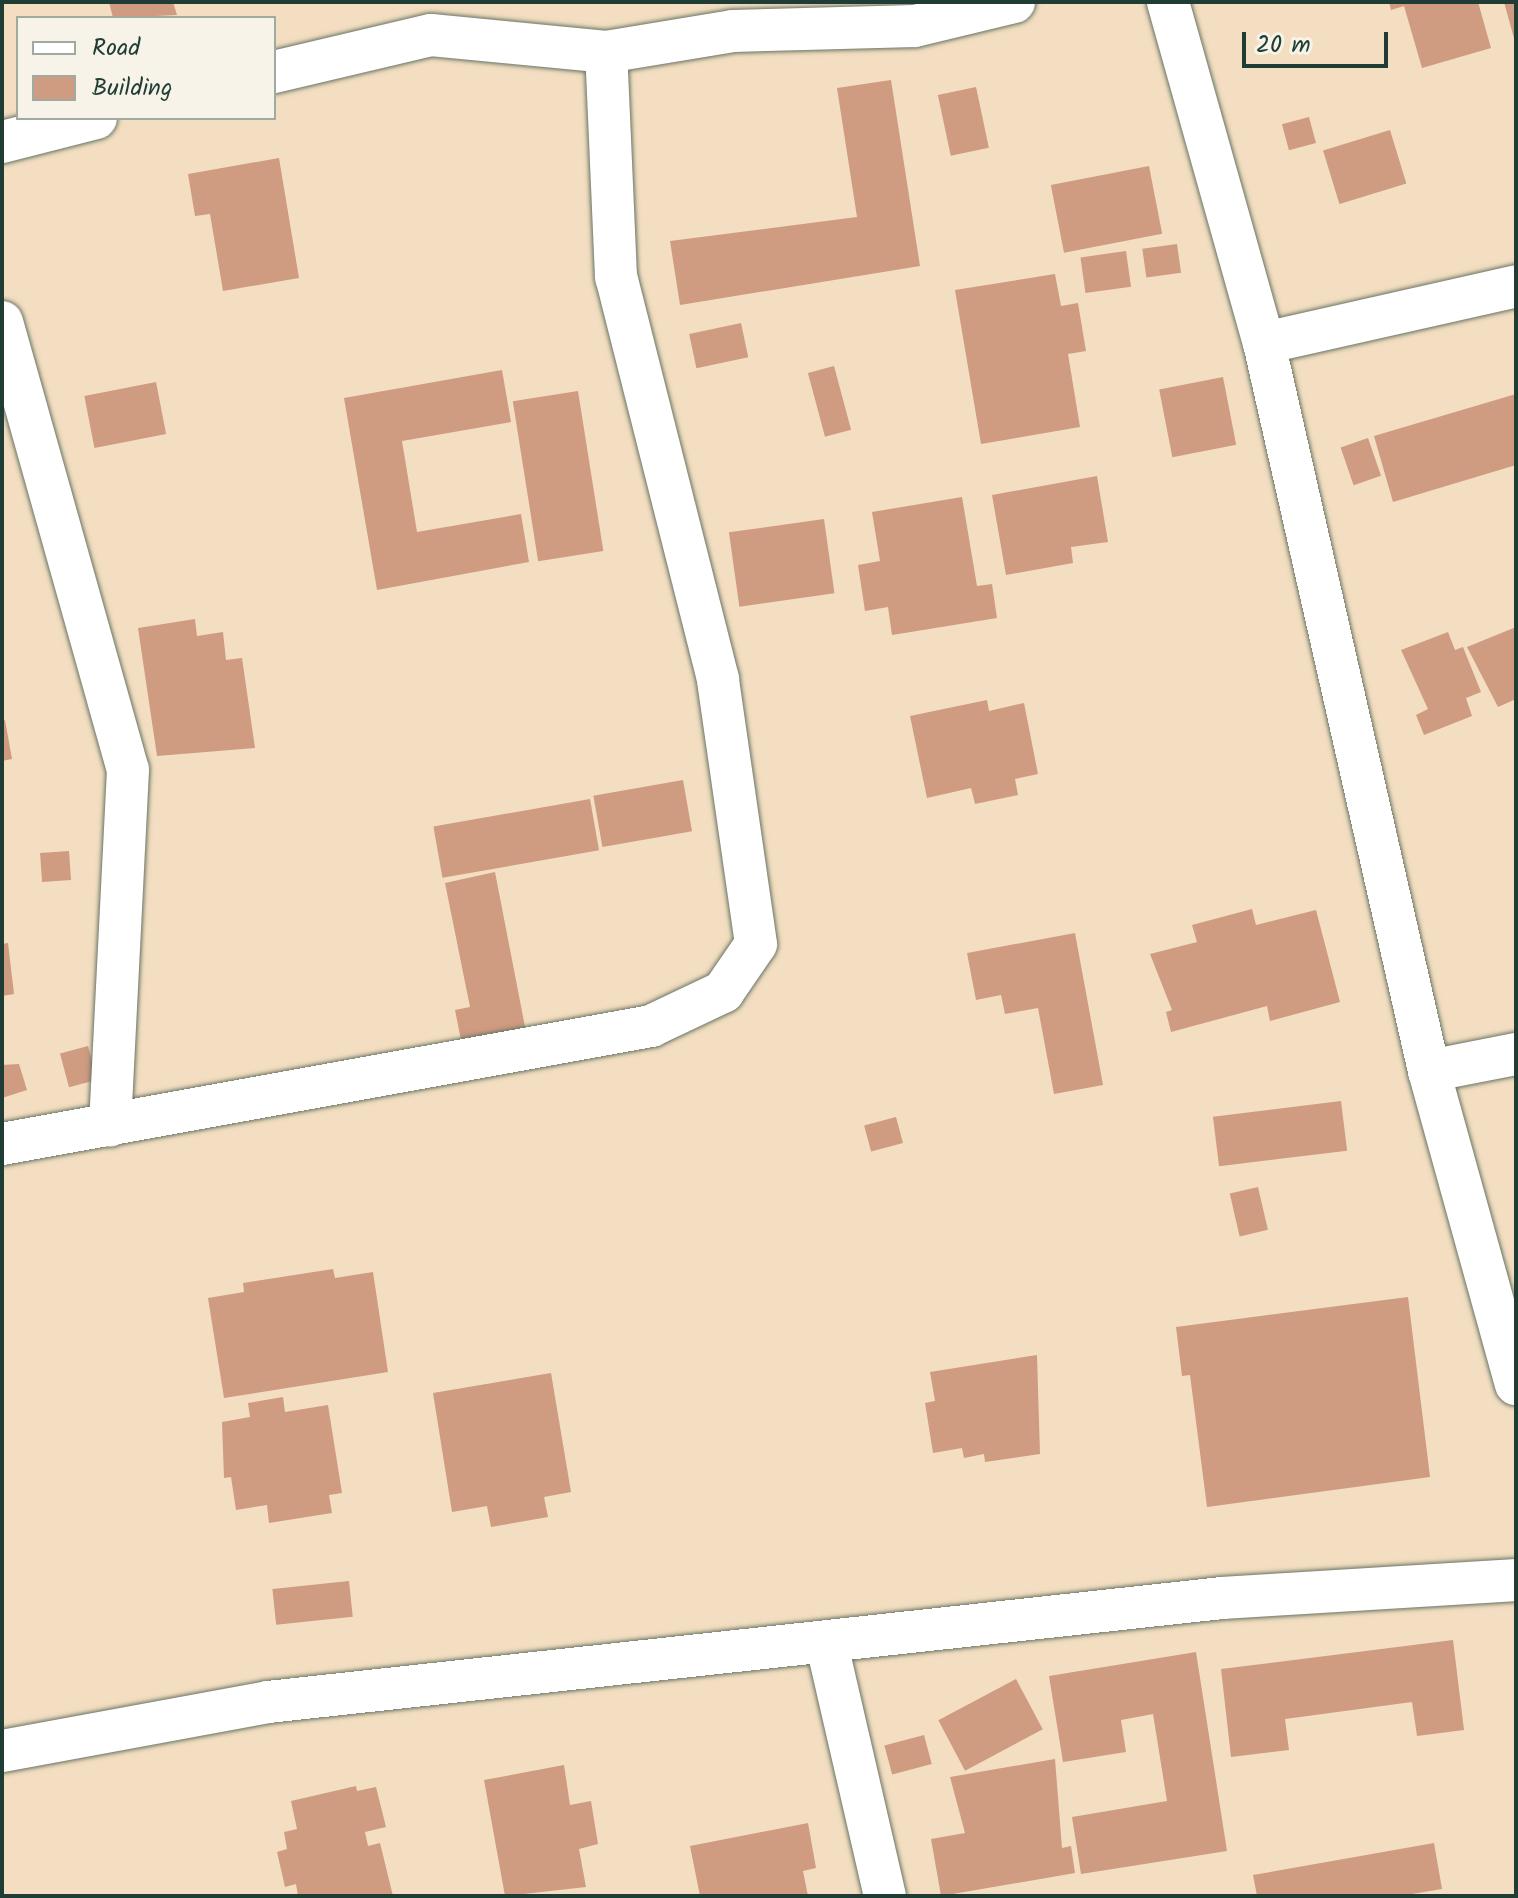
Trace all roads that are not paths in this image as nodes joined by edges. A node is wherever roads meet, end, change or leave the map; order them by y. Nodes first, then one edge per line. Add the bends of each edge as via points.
1 (1014, 2) edge
2 (1168, 2) edge
3 (430, 19) edge
4 (606, 52) junction
5 (276, 71) edge
6 (88, 120) edge
7 (2, 142) edge
8 (1516, 286) edge
9 (2, 322) edge
10 (1264, 343) junction
11 (1516, 1054) edge
12 (1429, 1071) junction
13 (110, 1126) junction
14 (2, 1144) edge
15 (1516, 1384) edge
16 (1516, 1580) edge
17 (827, 1645) junction
18 (2, 1751) edge
19 (885, 1896) edge

1 - 4 street via 915,26 733,31
2 - 10 street
3 - 4 street
3 - 5 street
4 - 13 street via 616,277 718,679 756,944 723,992 651,1026
6 - 7 street
8 - 10 street
9 - 13 street via 128,770
10 - 12 street
11 - 12 street
12 - 15 street
13 - 14 street
16 - 17 street via 1222,1598
17 - 18 street via 268,1702
17 - 19 street

